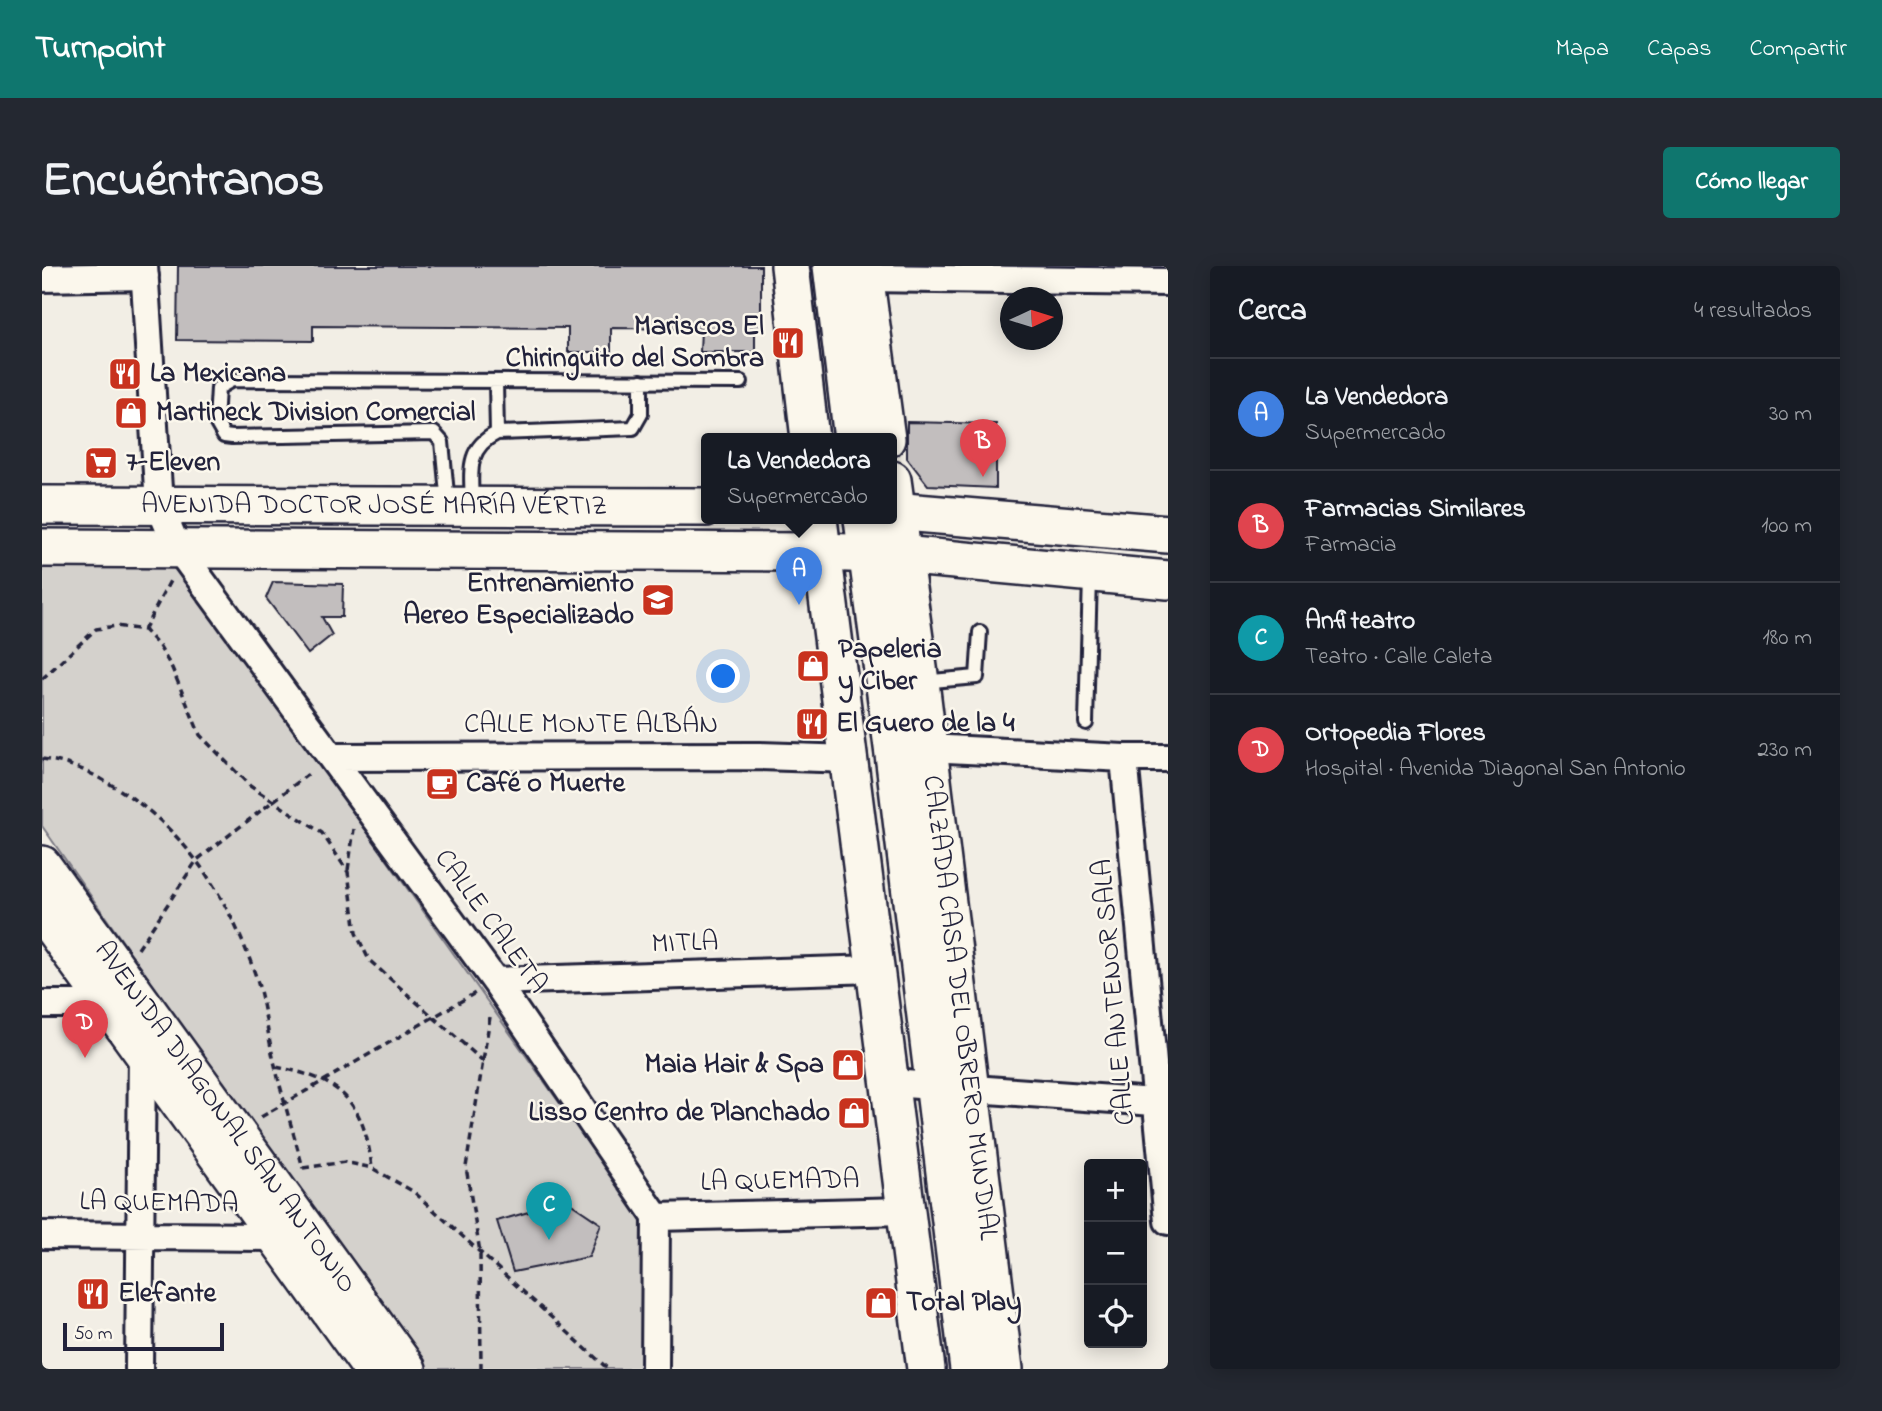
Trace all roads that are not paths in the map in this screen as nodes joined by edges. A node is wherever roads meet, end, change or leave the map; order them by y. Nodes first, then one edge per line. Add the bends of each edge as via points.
1 (790, 266) edge
2 (854, 270) edge
3 (145, 271) edge
4 (42, 278) edge
5 (1168, 282) edge
6 (641, 381) junction
7 (496, 383) junction
8 (741, 383) dead end
9 (496, 433) junction
10 (809, 433) edge
11 (853, 433) edge
12 (885, 433) edge
13 (42, 505) edge
14 (159, 505) junction
15 (460, 506) junction
16 (701, 507) edge
17 (897, 523) edge
18 (876, 524) edge
19 (885, 524) edge
20 (885, 524) edge
21 (893, 524) edge
22 (1168, 534) edge
23 (821, 536) edge
24 (42, 548) edge
25 (180, 552) junction
26 (1090, 573) junction
27 (1168, 580) edge
28 (980, 632) dead end
29 (920, 682) junction
30 (1086, 723) dead end
31 (928, 748) junction
32 (331, 757) junction
33 (1124, 758) junction
34 (1168, 758) edge
35 (851, 759) junction
36 (42, 865) edge
37 (42, 913) edge
38 (876, 969) junction
39 (495, 981) junction
40 (124, 994) junction
41 (42, 1004) edge
42 (142, 1053) junction
43 (891, 1083) junction
44 (952, 1087) junction
45 (1162, 1103) edge
46 (906, 1211) junction
47 (656, 1217) junction
48 (1168, 1220) edge
49 (42, 1235) edge
50 (141, 1235) junction
51 (274, 1237) junction
52 (139, 1369) edge
53 (372, 1369) edge
54 (408, 1369) edge
55 (655, 1369) edge
56 (926, 1369) edge
57 (969, 1369) edge
58 (1004, 1369) edge

1 - 10 street
2 - 5 street
2 - 11 street
2 - 12 street
3 - 4 street
3 - 14 street, CALLE CALETA
6 - 7 lane
6 - 8 lane
6 - 9 lane via 641,414 633,428
7 - 9 lane
7 - 15 lane via 232,380 218,388 219,430 232,438 434,433 442,442
9 - 15 lane via 482,440 475,451
13 - 14 street, AVENIDA DOCTOR JOSÉ MARÍA VÉRTIZ
14 - 15 street, AVENIDA DOCTOR JOSÉ MARÍA VÉRTIZ
14 - 25 street, CALLE CALETA
15 - 16 street, AVENIDA DOCTOR JOSÉ MARÍA VÉRTIZ
17 - 22 street, AVENIDA DOCTOR JOSÉ MARÍA VÉRTIZ
18 - 23 street, AVENIDA DOCTOR JOSÉ MARÍA VÉRTIZ
19 - 29 street, CALZADA CASA DEL OBRERO MUNDIAL
20 - 44 street, CALZADA CASA DEL OBRERO MUNDIAL via 895,762
21 - 26 street, AVENIDA DOCTOR JOSÉ MARÍA VÉRTIZ
23 - 25 street, AVENIDA DOCTOR JOSÉ MARÍA VÉRTIZ
23 - 35 street
24 - 25 street, AVENIDA DOCTOR JOSÉ MARÍA VÉRTIZ
25 - 32 street, CALLE CALETA
26 - 27 street, AVENIDA DOCTOR JOSÉ MARÍA VÉRTIZ
26 - 30 lane
28 - 29 lane via 977,677
29 - 31 street, CALZADA CASA DEL OBRERO MUNDIAL
31 - 33 street
31 - 44 street, CALZADA CASA DEL OBRERO MUNDIAL
32 - 35 street, CALLE MONTE ALBÁN via 760,755
32 - 39 street, CALLE CALETA
33 - 34 street
33 - 45 street, CALLE ANTENOR SALA
35 - 38 street
36 - 40 street, AVENIDA DIAGONAL SAN ANTONIO
37 - 40 street, AVENIDA DIAGONAL SAN ANTONIO
38 - 39 street, MITLA
38 - 43 street
39 - 47 street, CALLE CALETA
40 - 41 street
40 - 42 street, AVENIDA DIAGONAL SAN ANTONIO
40 - 54 street, AVENIDA DIAGONAL SAN ANTONIO via 235,1132
42 - 50 street
42 - 51 street, AVENIDA DIAGONAL SAN ANTONIO
43 - 44 street
43 - 46 street
44 - 45 street
44 - 57 street, CALZADA CASA DEL OBRERO MUNDIAL
44 - 58 street, CALZADA CASA DEL OBRERO MUNDIAL
45 - 48 street, CALLE ANTENOR SALA
46 - 47 street, LA QUEMADA
46 - 56 street
47 - 55 street
49 - 50 street, LA QUEMADA
50 - 51 street, LA QUEMADA
50 - 52 street
51 - 53 street, AVENIDA DIAGONAL SAN ANTONIO

